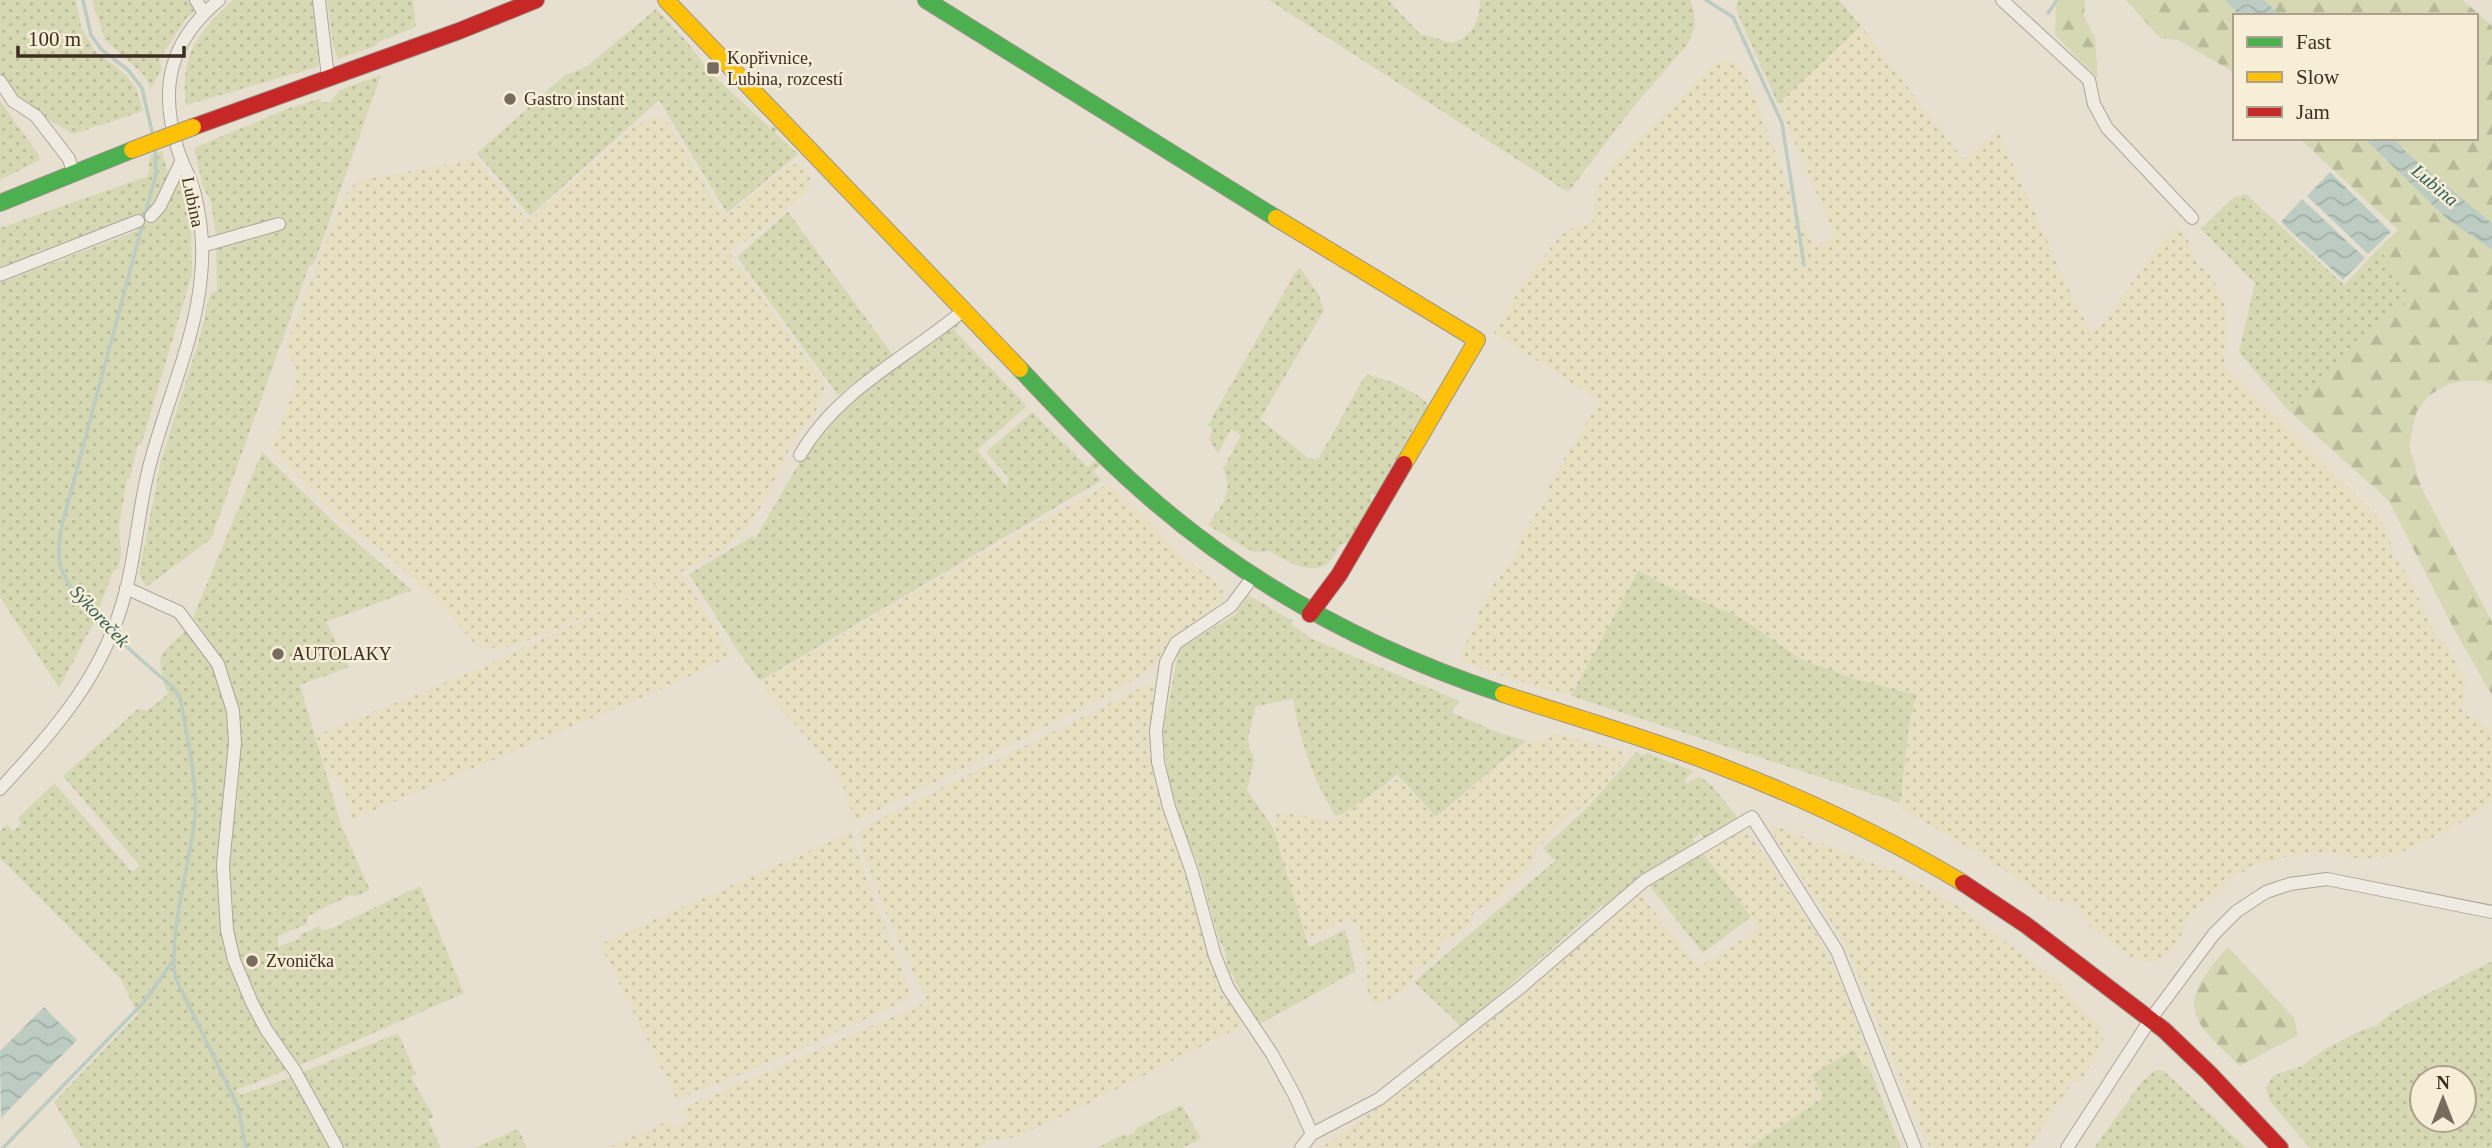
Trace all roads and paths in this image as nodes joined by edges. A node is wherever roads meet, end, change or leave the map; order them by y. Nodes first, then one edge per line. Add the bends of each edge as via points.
1 (195, 0) edge
2 (219, 0) edge
3 (319, 0) edge
4 (536, 0) edge
5 (666, 0) edge
6 (926, 0) edge
7 (2002, 0) edge
8 (204, 13) junction
9 (328, 77) junction
10 (0, 81) edge
11 (182, 160) junction
12 (73, 172) junction
13 (0, 203) edge
14 (151, 216) dead end
15 (2192, 218) dead end
16 (138, 221) dead end
17 (279, 224) dead end
18 (202, 246) junction
19 (0, 275) edge
20 (964, 310) junction
21 (800, 455) dead end
22 (1252, 578) junction
23 (126, 589) junction
24 (1310, 614) junction
25 (0, 789) edge
26 (2492, 912) edge
27 (2150, 1020) junction
28 (1312, 1134) junction
29 (337, 1148) edge
30 (1301, 1148) edge
31 (1915, 1148) edge
32 (2067, 1148) edge
33 (2280, 1148) edge

1 - 8 street
2 - 8 street, Lubina
3 - 9 street
4 - 9 main road
5 - 20 main road
6 - 24 main road via 1477,340 1339,575
7 - 15 street via 2089,80 2094,104 2107,128
8 - 11 street, Lubina via 178,50 169,80 170,117
9 - 12 main road, bridge
10 - 12 street via 13,101 36,116 69,159
11 - 14 street
11 - 18 street, Lubina via 197,204
12 - 13 main road
16 - 19 street
17 - 18 street
18 - 23 street, Lubina via 198,302 150,462
20 - 21 street via 841,401
20 - 22 main road via 1140,491
22 - 24 main road
22 - 28 street via 1231,606 1176,643 1170,652 1155,745 1164,789 1221,973 1289,1084
23 - 25 street, Lubina via 118,620 89,681 40,747
23 - 29 street via 179,612 218,664 233,711 223,865 227,930 234,960 267,1031
24 - 27 main road via 1407,659 1753,778 1858,825 1948,873
26 - 27 street via 2326,879 2279,887 2255,898 2225,923
27 - 32 street
27 - 33 main road
28 - 30 street
28 - 31 street via 1379,1099 1521,987 1644,880 1752,817 1837,951

